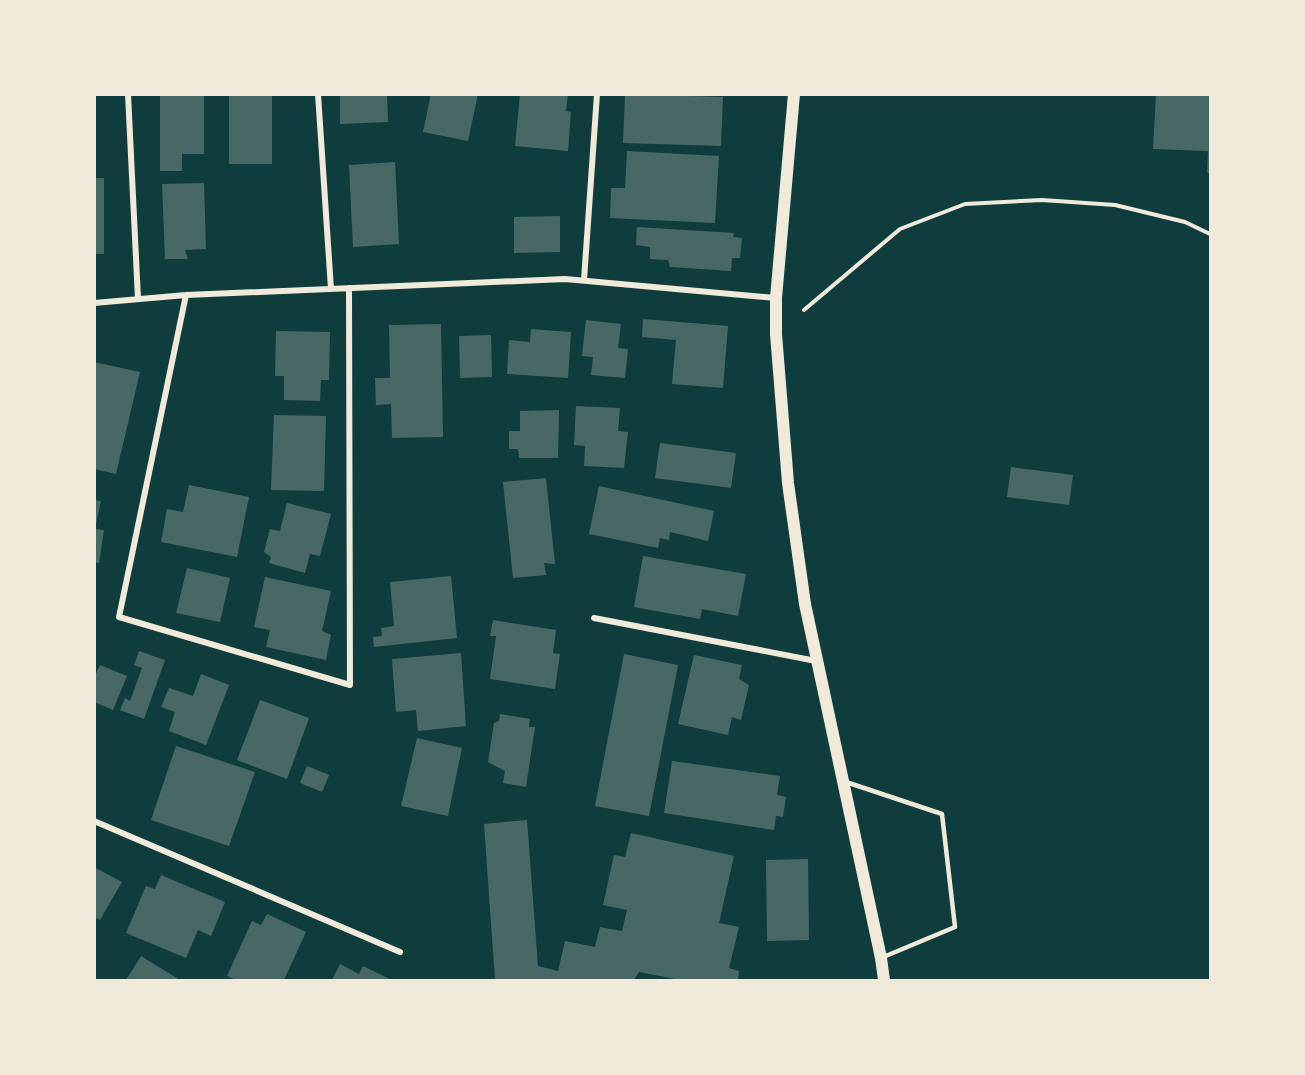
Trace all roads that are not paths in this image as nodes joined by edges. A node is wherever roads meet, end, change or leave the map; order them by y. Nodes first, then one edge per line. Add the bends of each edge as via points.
1 (128, 94) edge
2 (318, 94) edge
3 (597, 94) edge
4 (794, 94) edge
5 (584, 280) junction
6 (349, 288) junction
7 (331, 289) junction
8 (186, 295) junction
9 (776, 298) junction
10 (138, 299) junction
11 (94, 303) edge
12 (594, 618) dead end
13 (817, 661) junction
14 (843, 781) junction
15 (94, 821) edge
16 (400, 952) dead end
17 (881, 958) junction
18 (884, 981) edge

1 - 10 street
2 - 7 street
3 - 5 street
4 - 9 main road
5 - 6 street
5 - 9 street
6 - 7 street
6 - 8 street via 350,685 119,617
7 - 8 street
8 - 10 street
9 - 13 main road via 788,483
10 - 11 street
12 - 13 street
13 - 14 main road
14 - 17 main road
14 - 17 lane via 942,814 955,927
15 - 16 street
17 - 18 main road

